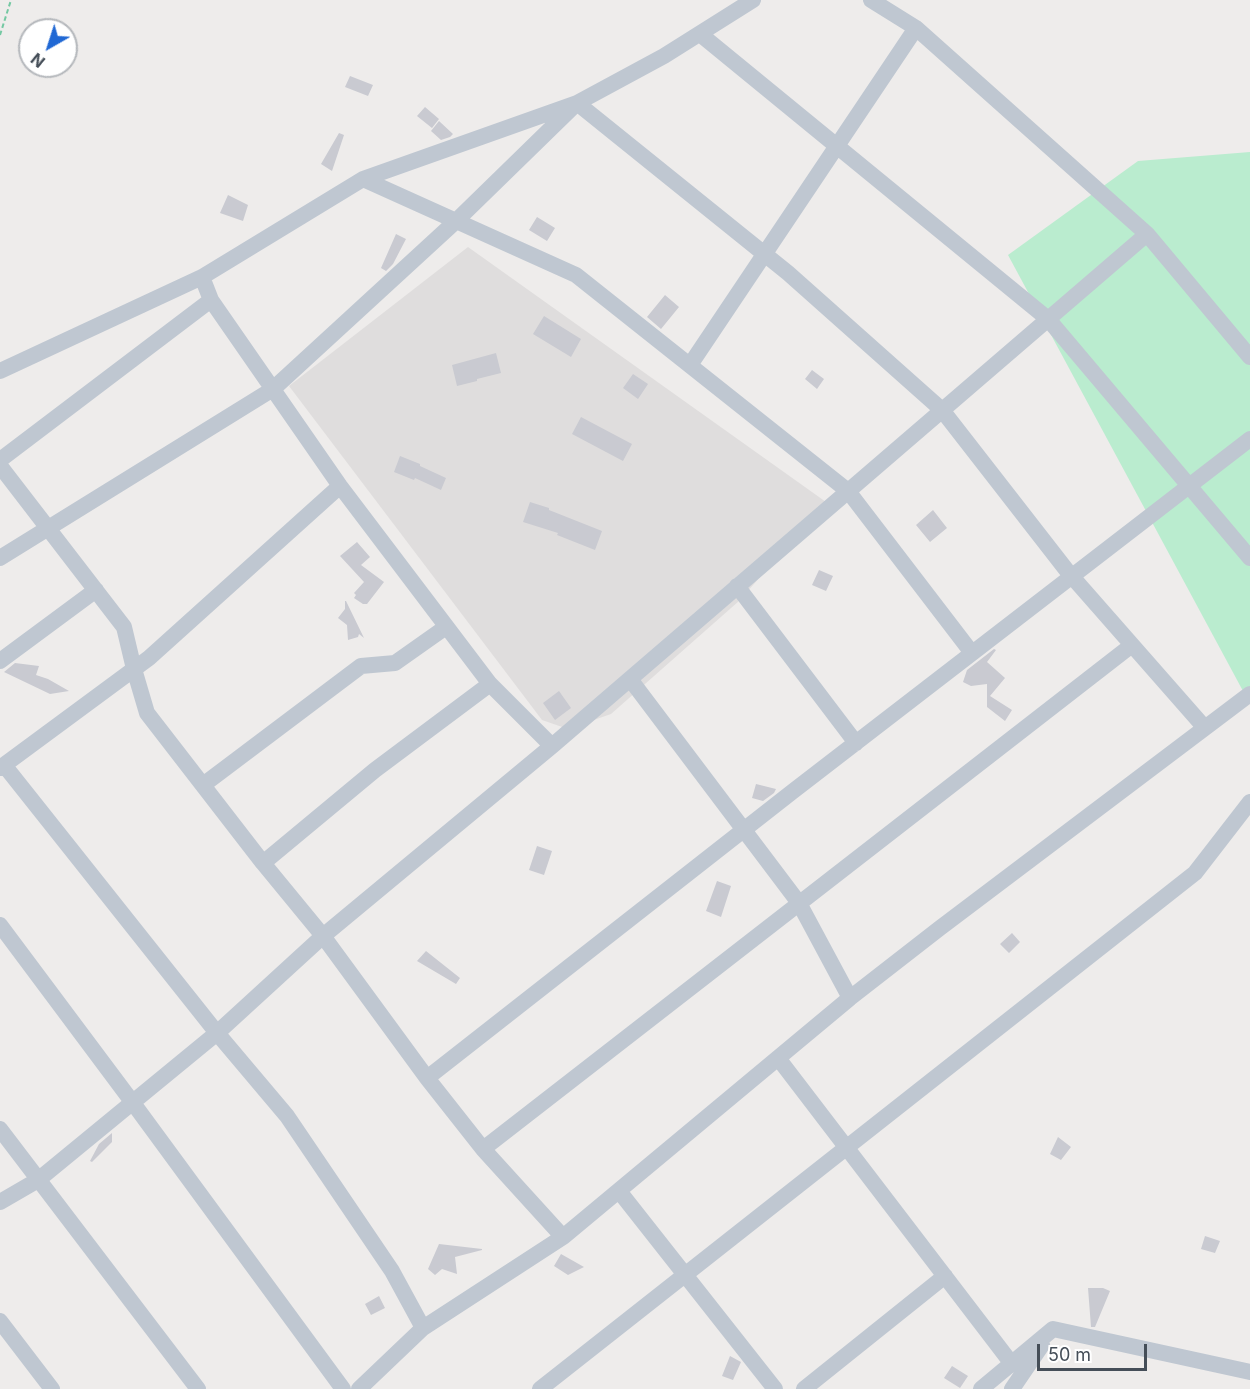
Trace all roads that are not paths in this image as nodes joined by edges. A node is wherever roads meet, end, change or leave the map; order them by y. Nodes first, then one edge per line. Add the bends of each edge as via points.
1 (753, 0) edge
2 (871, 0) edge
3 (916, 28) junction
4 (700, 34) junction
5 (577, 103) junction
6 (837, 146) junction
7 (363, 179) junction
8 (456, 221) junction
9 (1147, 234) junction
10 (764, 254) junction
11 (202, 277) junction
12 (211, 300) junction
13 (1048, 319) junction
14 (1250, 357) edge
15 (690, 365) junction
16 (0, 371) edge
17 (273, 389) junction
18 (942, 410) junction
19 (1250, 438) edge
20 (0, 459) edge
21 (0, 465) edge
22 (340, 486) junction
23 (1189, 486) junction
24 (848, 491) junction
25 (48, 528) junction
26 (0, 558) edge
27 (1250, 558) edge
28 (1071, 576) junction
29 (737, 586) junction
30 (96, 590) junction
31 (446, 627) junction
32 (1132, 645) junction
33 (972, 653) junction
34 (0, 661) edge
35 (134, 669) junction
36 (630, 679) junction
37 (490, 684) junction
38 (1250, 694) edge
39 (1205, 728) junction
40 (856, 743) junction
41 (552, 747) junction
42 (2, 766) edge
43 (203, 785) junction
44 (1250, 802) edge
45 (743, 830) junction
46 (263, 863) junction
47 (799, 903) junction
48 (0, 925) edge
49 (322, 936) junction
50 (850, 998) junction
51 (217, 1033) junction
52 (778, 1058) junction
53 (427, 1078) junction
54 (133, 1103) junction
55 (0, 1130) edge
56 (846, 1147) junction
57 (483, 1149) junction
58 (38, 1180) junction
59 (619, 1191) junction
60 (0, 1202) edge
61 (563, 1237) junction
62 (685, 1275) junction
63 (945, 1276) junction
64 (0, 1321) edge
65 (423, 1328) junction
66 (1053, 1329) junction
67 (1012, 1364) junction
68 (1250, 1372) edge
69 (52, 1389) edge
70 (198, 1389) edge
71 (343, 1389) edge
72 (359, 1389) edge
73 (540, 1389) edge
74 (775, 1389) edge
75 (804, 1389) edge
76 (981, 1389) edge
77 (1012, 1389) edge

1 - 4 street
2 - 3 street
3 - 6 street
3 - 9 street
4 - 5 street
4 - 6 street
5 - 7 street
5 - 8 street
5 - 10 street
6 - 10 street
6 - 13 street
7 - 8 street
7 - 11 street
8 - 15 street via 576,275
8 - 17 street
9 - 13 street
9 - 14 street
10 - 15 street
10 - 18 street
11 - 12 street
11 - 16 street
12 - 17 street
12 - 20 street
13 - 18 street
13 - 23 street
15 - 24 street
17 - 22 street
17 - 25 street
18 - 24 street
18 - 28 street
19 - 23 street
21 - 25 street
22 - 31 street
22 - 35 street
23 - 27 street
23 - 28 street
24 - 29 street
24 - 33 street
25 - 26 street
25 - 30 street
28 - 32 street
28 - 33 street
29 - 36 street
29 - 40 street
30 - 34 street
30 - 35 street via 124,627
31 - 37 street
31 - 43 street via 395,663 362,666
32 - 39 street
32 - 47 street
33 - 40 street
35 - 42 street
35 - 43 street via 147,713
36 - 41 street
36 - 45 street
37 - 41 street
37 - 46 street via 375,770
38 - 39 street
39 - 50 street
40 - 45 street
41 - 49 street
42 - 51 street
43 - 46 street
44 - 56 street via 1194,873
45 - 47 street
45 - 53 street
46 - 49 street
47 - 50 street
47 - 57 street
48 - 54 street
49 - 51 street
49 - 53 street
50 - 52 street
51 - 54 street
51 - 65 street via 286,1116 392,1271
52 - 56 street
52 - 59 street
53 - 57 street
54 - 58 street
54 - 71 street
55 - 58 street
56 - 62 street
56 - 63 street
57 - 61 street
58 - 60 street
58 - 70 street
59 - 61 street
59 - 62 street
61 - 65 street
62 - 73 street
62 - 74 street
63 - 67 street
63 - 75 street
64 - 69 street
65 - 72 street
66 - 67 street
66 - 68 street
66 - 77 street
67 - 76 street

